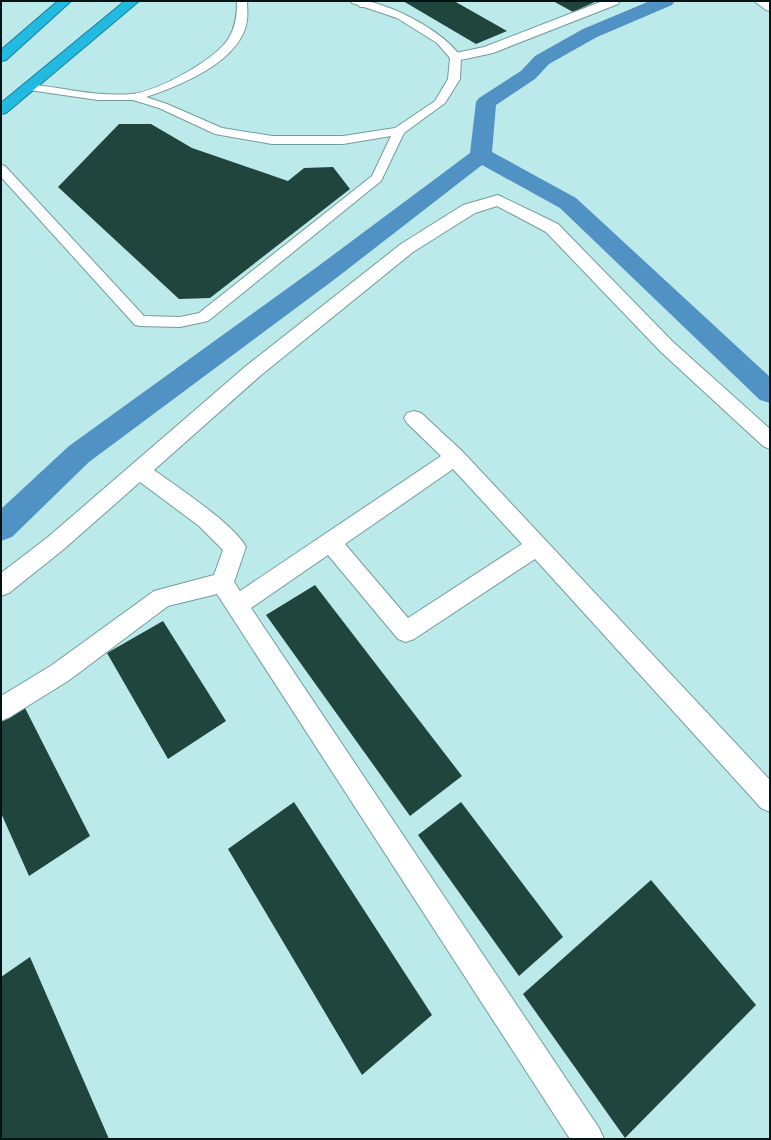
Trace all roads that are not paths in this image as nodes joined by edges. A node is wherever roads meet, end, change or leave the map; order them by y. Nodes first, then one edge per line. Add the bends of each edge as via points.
1 (65, 1) edge
2 (133, 1) edge
3 (242, 1) edge
4 (614, 1) edge
5 (760, 1) edge
6 (362, 2) edge
7 (770, 7) edge
8 (456, 56) junction
9 (1, 57) edge
10 (29, 87) junction
11 (134, 97) junction
12 (1, 110) edge
13 (399, 131) junction
14 (1, 168) edge
15 (414, 418) dead end
16 (770, 441) edge
17 (455, 457) junction
18 (139, 470) junction
19 (330, 542) junction
20 (537, 546) junction
21 (222, 583) junction
22 (1, 586) edge
23 (236, 606) junction
24 (1, 709) edge
25 (770, 799) edge
26 (588, 1139) edge

1 - 9 highway
2 - 10 highway
3 - 11 lane via 239,31 224,51 186,77
4 - 8 street via 488,50
5 - 7 street
6 - 8 lane via 401,16 441,41
8 - 13 lane via 454,79 439,103
10 - 11 lane via 98,97
10 - 12 highway
11 - 13 lane via 163,106 219,131 272,140 343,140
13 - 14 lane via 377,178 203,317 180,322 140,321
15 - 17 street
16 - 18 street via 667,347 552,228 498,200 469,209 406,248 253,371
17 - 19 street
17 - 20 street
18 - 21 street via 206,520 235,547
18 - 22 street via 56,543
19 - 20 street via 406,632
19 - 23 street
20 - 25 street
21 - 23 street
21 - 24 street via 162,598 60,673
23 - 26 street

